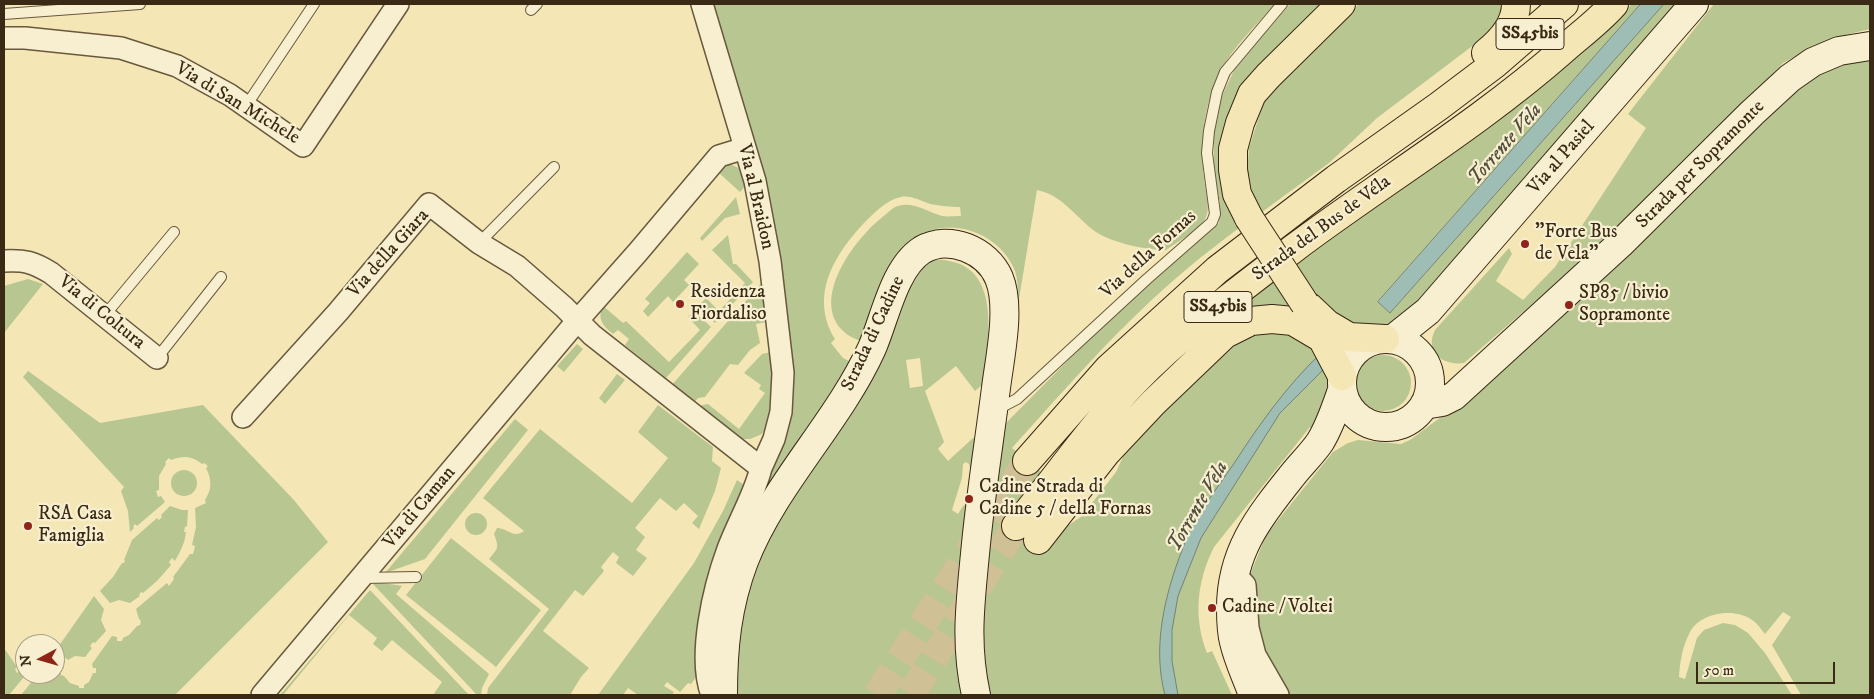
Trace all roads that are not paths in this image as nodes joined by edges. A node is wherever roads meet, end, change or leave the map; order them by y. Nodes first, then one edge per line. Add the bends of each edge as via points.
1 (140, 4) edge
2 (314, 4) edge
3 (398, 4) edge
4 (702, 4) edge
5 (1282, 4) edge
6 (1341, 4) edge
7 (1516, 4) edge
8 (1564, 4) edge
9 (1614, 4) edge
10 (1694, 4) edge
11 (4, 14) edge
12 (4, 38) edge
13 (1870, 46) edge
14 (246, 106) junction
15 (745, 148) junction
16 (554, 167) dead end
17 (1336, 179) junction
18 (174, 232) dead end
19 (479, 243) junction
20 (4, 261) edge
21 (221, 277) dead end
22 (1306, 304) junction
23 (1428, 311) junction
24 (105, 315) junction
25 (577, 321) junction
26 (1320, 337) junction
27 (1389, 339) junction
28 (157, 358) joint
29 (1424, 364) junction
30 (1480, 371) junction
31 (1342, 383) junction
32 (782, 395) junction
33 (1424, 405) junction
34 (993, 412) junction
35 (244, 417) dead end
36 (1382, 427) junction
37 (1320, 442) junction
38 (744, 455) junction
39 (1027, 461) tunnel mouth
40 (761, 468) junction
41 (1234, 573) junction
42 (416, 577) dead end
43 (362, 578) junction
44 (262, 695) edge
45 (712, 695) edge
46 (723, 695) edge
47 (976, 695) edge
48 (1253, 695) edge
49 (1278, 695) edge

1 - 11 lane
2 - 14 lane
3 - 14 street, Via di San Michele via 303,146
4 - 15 street, Via al Braidon
5 - 34 lane, Via della Fornas via 1225,72 1217,92 1207,153 1215,214 1212,222 1017,399
6 - 22 highway, bridge via 1252,94 1233,148 1237,194
7 - 17 highway via 1510,26 1494,47 1375,137
8 - 17 highway, Strada del Bus de Véla / SS45bis via 1496,64
9 - 26 highway, Strada del Bus de Véla / SS45bis via 1530,80 1343,211 1186,333 1133,383 1074,452 1039,498 1027,533 1152,403 1225,334 1251,321 1272,319 1293,321
10 - 23 street, Via al Pasiel
12 - 14 street, Via di San Michele via 121,48 176,66
13 - 30 street, Strada per Sopramonte via 1839,51 1813,62 1790,78 1620,244
15 - 25 street via 719,156
15 - 32 street, Via al Braidon via 755,181 770,261 782,358
16 - 19 lane
17 - 39 highway, Strada del Bus de Véla / SS45bis via 1210,277 1109,368
18 - 24 lane
19 - 25 street, Via della Giara via 517,266
19 - 35 street, Via della Giara via 429,204
20 - 24 street, Via di Coltura via 25,260 40,266
21 - 28 lane, Via di Coltura
22 - 26 highway
22 - 27 highway via 1327,324 1349,337
23 - 27 street, Via al Pasiel
23 - 29 street, Via al Pasiel via 1421,336
24 - 28 street, Via di Coltura
25 - 38 street, Via della Giara
25 - 43 street, Via di Caman
26 - 31 highway
27 - 29 street via 1399,340 1413,349
27 - 31 street via 1374,341 1353,354 1346,364
29 - 30 street, Strada per Sopramonte via 1445,377
29 - 33 street via 1430,383
30 - 33 street, Strada per Sopramonte via 1454,396
31 - 36 street via 1352,412 1361,420
31 - 37 street via 1332,417
32 - 38 street, Via al Braidon via 774,425
32 - 40 street, Via al Braidon via 780,423
33 - 36 street via 1409,421
34 - 46 street, Strada di Cadine via 1003,322 1003,290 992,266 970,248 954,244 936,245 909,262 867,358 753,540 736,587 725,632
34 - 47 street, Strada di Cadine via 969,612 970,668
36 - 37 street via 1351,431
37 - 41 street via 1265,510 1250,534
38 - 40 street, Via della Giara
40 - 45 street, Via al Braidon via 728,551 710,617 707,673
41 - 48 street via 1231,589 1234,641
41 - 49 street via 1245,585 1248,628 1255,654
42 - 43 lane
43 - 44 street, Via di Caman

